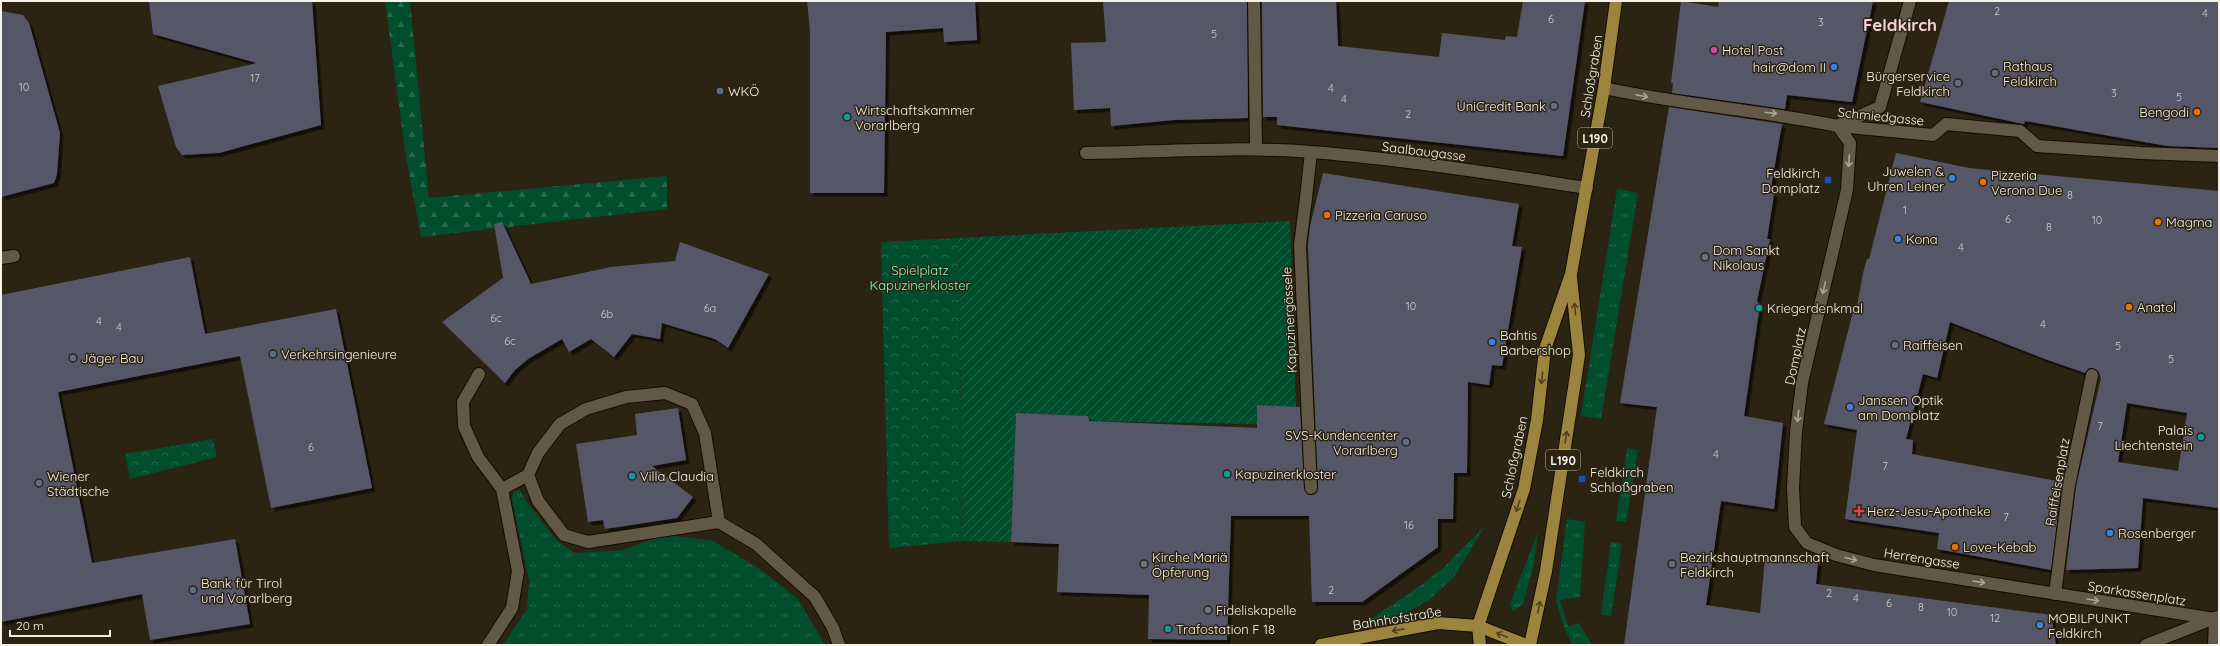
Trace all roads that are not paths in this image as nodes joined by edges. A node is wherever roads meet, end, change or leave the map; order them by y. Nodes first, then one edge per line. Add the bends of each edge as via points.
1 (1254, 1) edge
2 (1616, 1) edge
3 (1910, 1) edge
4 (1604, 88) junction
5 (1838, 126) junction
6 (1256, 149) junction
7 (1311, 152) junction
8 (1086, 153) dead end
9 (2219, 156) edge
10 (1587, 188) junction
11 (14, 256) dead end
12 (1, 258) edge
13 (1571, 274) junction
14 (479, 374) dead end
15 (2092, 375) dead end
16 (528, 475) junction
17 (1311, 488) dead end
18 (502, 489) junction
19 (719, 522) junction
20 (1795, 527) joint
21 (2055, 594) junction
22 (2217, 617) edge
23 (1478, 626) junction
24 (488, 645) edge
25 (839, 645) edge
26 (1321, 645) edge
27 (1480, 645) edge
28 (1526, 645) edge
29 (1530, 645) edge
30 (2146, 645) edge
31 (2214, 645) edge

1 - 6 street
2 - 4 main road, Schloßgraben / L190
3 - 5 street via 1880,107
4 -> 5 street, Schmiedgasse via 1658,100 1784,115
4 - 10 main road, Schloßgraben / L190
5 - 9 street, Schmiedgasse via 1933,135 1946,124 2020,131 2037,146
5 -> 20 street, Domplatz via 1850,143 1847,190 1802,383 1793,488
6 - 7 street, Saalbaugasse
6 - 8 street, Saalbaugasse
7 - 10 street, Saalbaugasse via 1493,173
7 - 17 street, Kapuzinergässele via 1300,245
10 - 13 main road, Schloßgraben / L190
11 - 12 street
13 -> 23 main road, Schloßgraben / L190 via 1545,349 1537,420 1524,489
29 -> 13 main road, Schloßgraben / L190 via 1546,571 1579,355
14 - 18 street via 463,402 464,426 478,457
15 - 21 street, Raiffeisenplatz via 2069,485
16 - 18 street
16 - 19 street via 538,501 564,535 588,542
16 - 19 street via 538,453 560,424 586,409 626,397 665,393 692,404 705,433
18 - 24 street via 518,571 512,608
19 - 25 street via 756,544 815,597 833,628
20 -> 21 street, Herrengasse via 1807,543 1836,556 1874,565
21 -> 22 street, Sparkassenplatz
22 - 30 street
22 - 31 street
23 -> 26 main road, Bahnhofstraße via 1438,622
23 - 27 main road, Schloßgraben / L190
28 -> 23 main road, Bahnhofstraße

